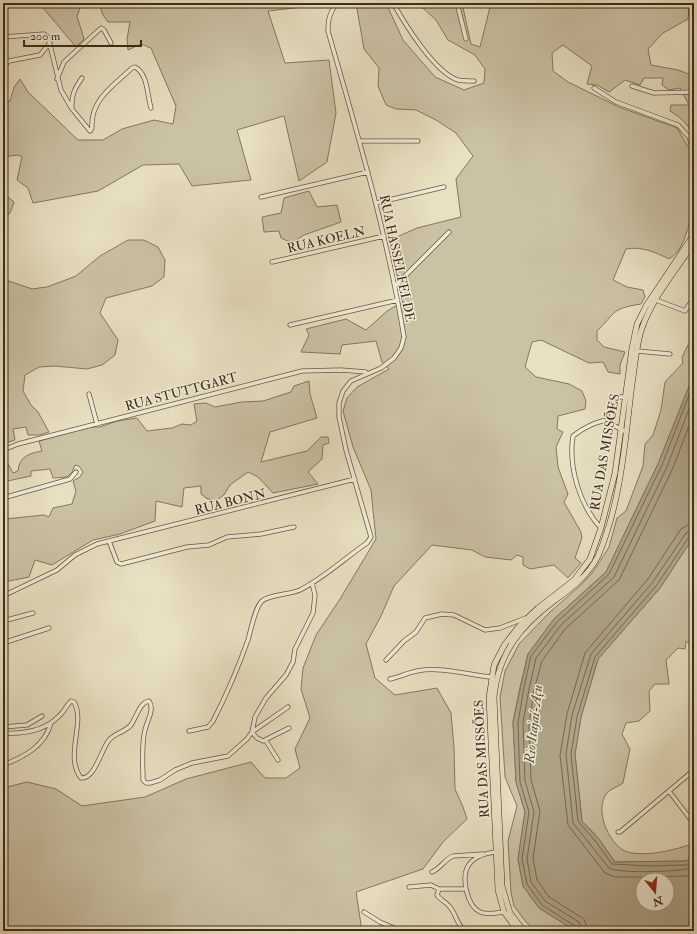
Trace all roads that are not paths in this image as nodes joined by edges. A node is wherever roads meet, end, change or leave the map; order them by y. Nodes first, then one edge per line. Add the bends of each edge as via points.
1 (337, 3) edge
2 (393, 3) edge
3 (457, 3) edge
4 (3, 37) edge
5 (466, 39) dead end
6 (111, 43) dead end
7 (50, 44) junction
8 (3, 67) edge
9 (82, 78) dead end
10 (57, 79) junction
11 (474, 81) dead end
12 (632, 86) dead end
13 (594, 88) dead end
14 (694, 92) edge
15 (151, 108) dead end
16 (72, 109) junction
17 (360, 140) junction
18 (418, 141) dead end
19 (694, 153) edge
20 (368, 172) junction
21 (444, 187) dead end
22 (261, 197) dead end
23 (376, 203) junction
24 (449, 232) dead end
25 (694, 234) edge
26 (384, 236) junction
27 (694, 243) edge
28 (272, 262) dead end
29 (395, 286) junction
30 (694, 297) edge
31 (398, 300) junction
32 (656, 300) junction
33 (290, 325) dead end
34 (637, 351) junction
35 (670, 354) dead end
36 (367, 372) junction
37 (89, 394) dead end
38 (628, 397) junction
39 (611, 420) junction
40 (97, 424) junction
41 (623, 431) junction
42 (3, 450) edge
43 (76, 472) dead end
44 (355, 479) junction
45 (3, 498) edge
46 (294, 527) dead end
47 (602, 528) junction
48 (109, 540) junction
49 (312, 583) junction
50 (3, 596) edge
51 (33, 613) dead end
52 (527, 618) junction
53 (3, 621) edge
54 (49, 628) dead end
55 (3, 643) edge
56 (386, 660) dead end
57 (492, 677) junction
58 (390, 679) dead end
59 (288, 707) dead end
60 (42, 716) dead end
61 (50, 723) junction
62 (3, 727) edge
63 (289, 728) dead end
64 (190, 731) dead end
65 (252, 732) junction
66 (3, 733) edge
67 (266, 741) junction
68 (278, 760) dead end
69 (3, 765) edge
70 (694, 770) edge
71 (669, 791) junction
72 (694, 824) edge
73 (618, 832) dead end
74 (496, 852) junction
75 (484, 854) junction
76 (432, 872) dead end
77 (409, 887) dead end
78 (439, 889) junction
79 (466, 889) junction
80 (364, 912) dead end
81 (504, 912) junction
82 (401, 931) edge
83 (465, 931) edge
84 (518, 931) edge
85 (524, 931) edge

1 - 17 street, RUA HASSELFELDE via 328,21 328,31
2 - 11 street via 406,26 438,66 458,80
3 - 5 street
4 - 7 street via 44,34
6 - 10 street via 101,28 64,62
7 - 8 street via 40,55 10,61
7 - 10 street
9 - 16 street via 71,99
10 - 16 street
12 - 14 street via 654,93
13 - 19 street via 616,102 678,126 689,137
15 - 16 street via 145,80 140,70 135,67 106,92 94,108 91,130 87,129
17 - 18 street
17 - 20 street, RUA HASSELFELDE
20 - 22 street
20 - 23 street, RUA HASSELFELDE
21 - 23 street
23 - 26 street, RUA HASSELFELDE
24 - 29 street
25 - 38 main road, RUA DAS MISSÕES via 638,324 632,348
26 - 28 street, RUA KOELN
26 - 29 street, RUA HASSELFELDE
27 - 32 main road, RUA DAS MISSÕES
29 - 31 street, RUA HASSELFELDE
30 - 32 street via 685,310
31 - 33 street
31 - 36 street, RUA HASSELFELDE via 404,337 401,348 394,358 381,368
32 - 34 main road, RUA DAS MISSÕES via 642,327
34 - 35 street
34 - 38 main road, RUA DAS MISSÕES
36 - 40 street, RUA STUTTGART via 302,371
36 - 44 street, RUA HASSELFELDE via 351,381 338,403 339,417
37 - 40 street
38 - 39 street via 614,399
38 - 41 main road, RUA DAS MISSÕES
39 - 41 street via 613,425
39 - 47 street via 578,431 573,436 572,444 572,467 576,480 593,517
40 - 42 street, RUA STUTTGART
41 - 47 main road, RUA DAS MISSÕES
41 - 85 main road, RUA DAS MISSÕES via 620,473 610,519 595,561 578,583 541,611 518,635 502,658 496,678 494,697 502,886 510,913
43 - 45 street via 70,479
44 - 48 street, RUA BONN
44 - 49 street, RUA HASSELFELDE via 371,537
46 - 48 street via 261,534 227,537 209,545 187,547 121,564
47 - 52 main road, RUA DAS MISSÕES via 583,570
48 - 50 street, RUA BONN via 84,549 57,570
49 - 64 street via 285,595 269,597 257,607 247,641 213,721 208,727
49 - 65 street via 315,595 314,613 295,649 293,662 286,675 266,698 255,717
51 - 53 street
52 - 56 street via 500,628 485,630 454,615 442,614 425,618 416,632
52 - 57 main road, RUA DAS MISSÕES via 505,644
54 - 55 street
57 - 58 street via 441,670 416,671
57 - 74 main road, RUA DAS MISSÕES via 489,698
59 - 65 street
60 - 62 street via 27,725
61 - 65 street via 71,701 74,702 78,716 74,750 78,775 84,779 95,767 108,741 128,728 144,703 149,701 151,711 144,736 143,780 150,783 192,763 228,756
61 - 66 street via 18,734
61 - 69 street via 42,741 30,752
63 - 67 street
65 - 67 street via 261,741
67 - 68 street
70 - 71 street
71 - 72 street
71 - 73 street
74 - 75 street
74 - 81 main road, RUA DAS MISSÕES via 498,890
75 - 76 street via 453,856
75 - 79 street via 467,868
77 - 78 street via 431,885
78 - 79 street
78 - 83 street via 437,895 449,905 458,925
79 - 81 street via 475,910 485,914
80 - 82 street
81 - 84 main road, RUA DAS MISSÕES

